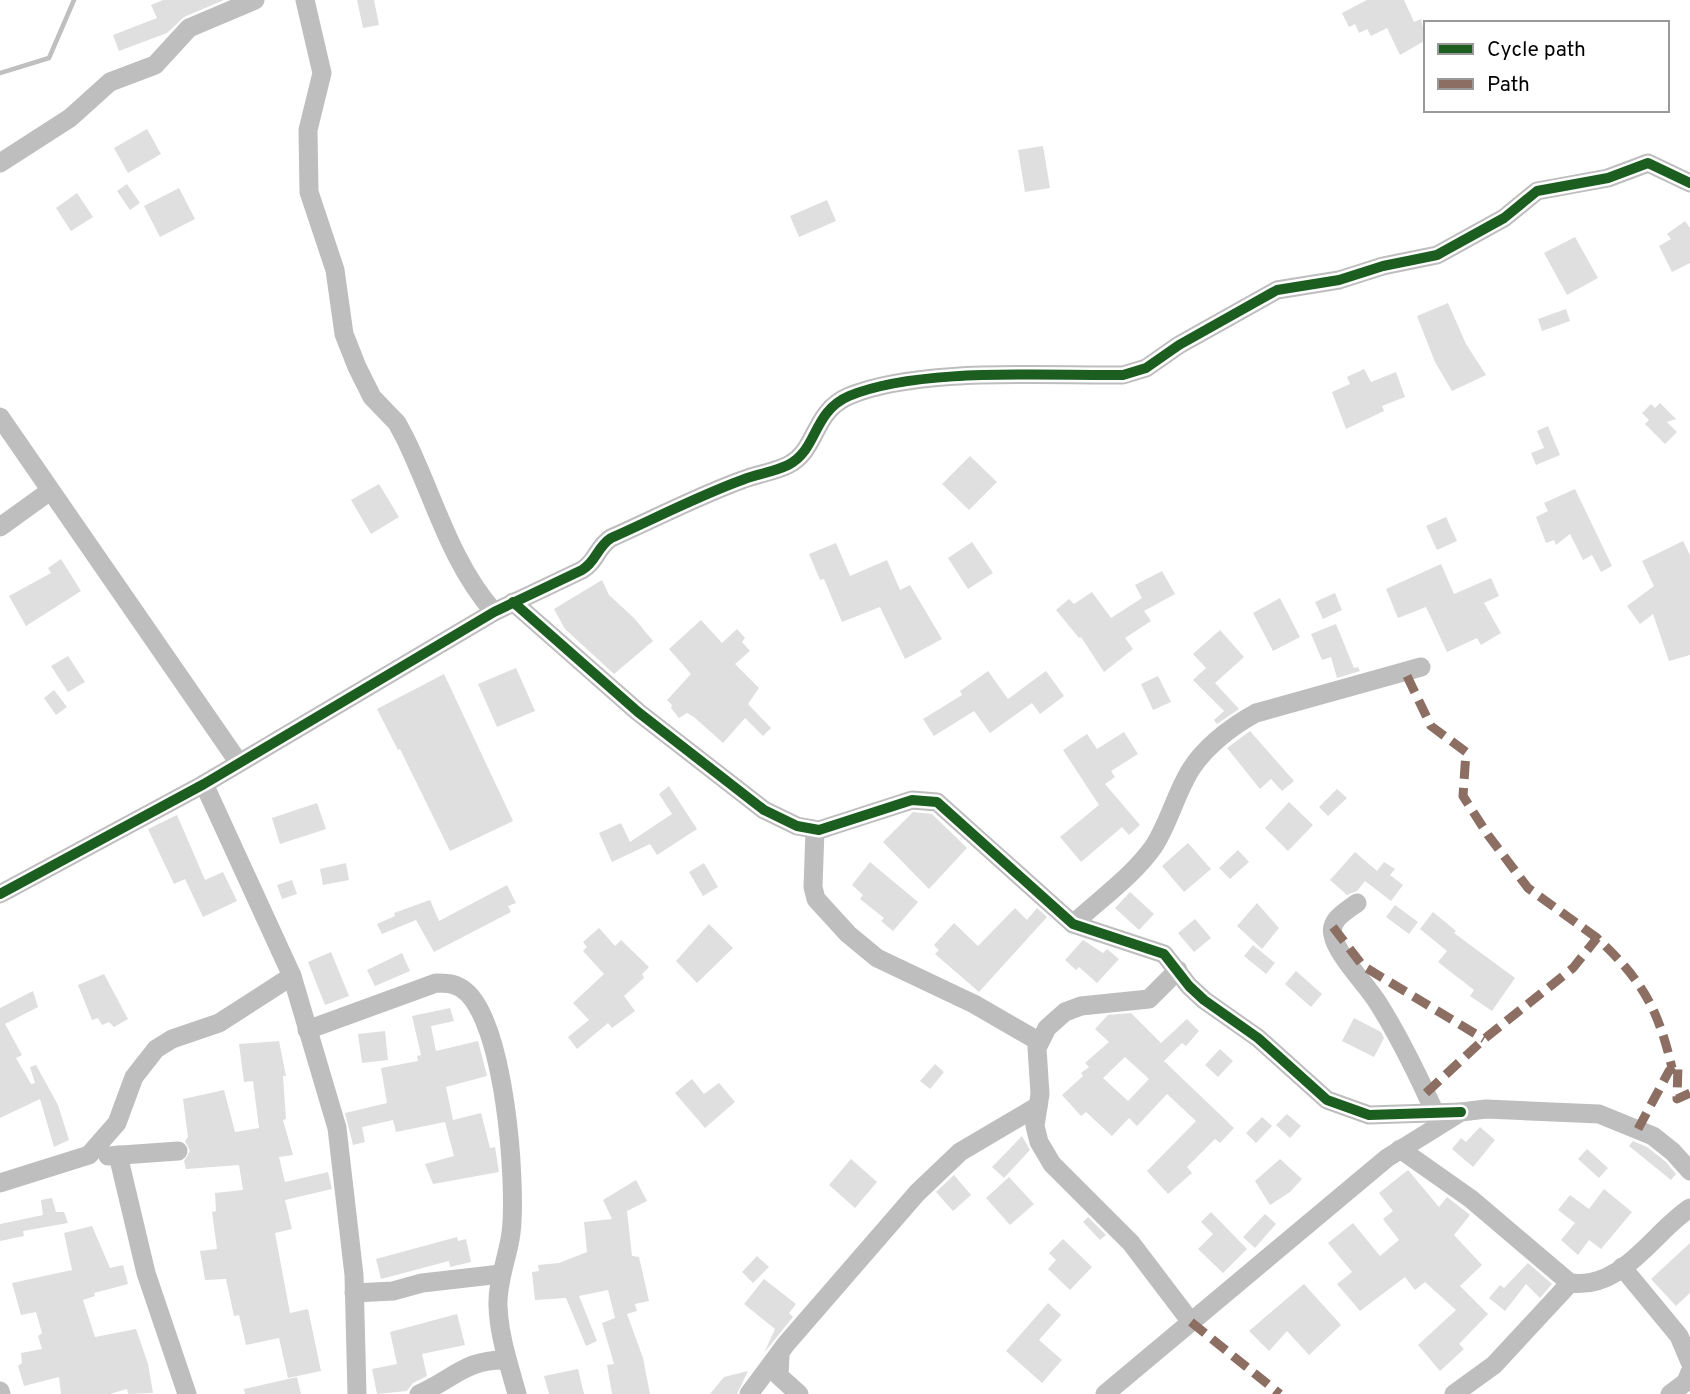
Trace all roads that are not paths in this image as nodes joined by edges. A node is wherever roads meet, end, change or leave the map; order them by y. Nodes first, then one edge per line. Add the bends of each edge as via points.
1 (256, 0) edge
2 (305, 0) edge
3 (0, 163) edge
4 (1690, 183) edge
5 (0, 417) edge
6 (50, 491) junction
7 (0, 527) edge
8 (513, 602) junction
9 (494, 612) junction
10 (1421, 667) dead end
11 (239, 763) junction
12 (204, 784) junction
13 (815, 830) junction
14 (0, 894) edge
15 (1357, 903) dead end
16 (1073, 924) junction
17 (1178, 970) junction
18 (292, 976) junction
19 (307, 1030) junction
20 (1038, 1041) junction
21 (1038, 1106) junction
22 (1461, 1112) junction
23 (1435, 1113) junction
24 (1401, 1149) junction
25 (178, 1151) dead end
26 (118, 1156) junction
27 (82, 1158) junction
28 (1690, 1171) edge
29 (0, 1183) edge
30 (1690, 1208) edge
31 (1622, 1267) junction
32 (502, 1274) junction
33 (1570, 1283) junction
34 (354, 1293) junction
35 (1191, 1322) junction
36 (1685, 1334) edge
37 (780, 1354) junction
38 (507, 1360) junction
39 (1690, 1362) edge
40 (1690, 1371) edge
41 (187, 1394) edge
42 (357, 1394) edge
43 (419, 1394) edge
44 (517, 1394) edge
45 (750, 1394) edge
46 (799, 1394) edge
47 (1105, 1394) edge
48 (1454, 1394) edge
49 (1670, 1394) edge

1 - 3 street via 189,28 155,65 110,82 70,118
2 - 9 street via 321,73 308,130 309,192 335,271 344,334 372,397 405,438 470,582
4 - 8 street via 1648,163 1608,178 1550,186 1437,255 1277,290 1179,345 1146,369 1123,375 959,377 866,390 826,410 804,449 788,466 741,480 611,538 599,547 590,565
5 - 6 street
6 - 7 street
6 - 11 street
8 - 9 street
8 - 13 street via 638,712 764,810
9 - 11 street
10 - 16 street via 1256,713 1239,722 1195,762 1171,815 1142,862
11 - 12 street
12 - 14 street
12 - 18 street
13 - 16 street via 912,800 937,802
13 - 20 street via 816,899 848,934 877,958 974,1004
15 - 23 street via 1338,916 1333,927 1335,942 1407,1051
16 - 17 street via 1158,950
17 - 20 street via 1149,999 1065,1012
17 - 23 street via 1204,1000 1252,1033 1327,1100 1369,1115
18 - 19 street
18 - 27 street via 219,1023 156,1049 134,1077 117,1123 96,1150
19 - 32 street via 436,983 463,989 473,999 498,1058 507,1115 511,1232
19 - 34 street via 337,1128
20 - 21 street
21 - 35 street via 1035,1126 1052,1164 1131,1243
21 - 37 street via 999,1126 917,1193
22 - 23 street
22 - 24 street
22 - 28 street via 1599,1114 1653,1136
24 - 33 street via 1471,1199
24 - 35 street
25 - 26 street
26 - 27 street
26 - 41 street via 150,1285
27 - 29 street
30 - 31 street
31 - 33 street via 1595,1282
31 - 36 street
32 - 34 street
32 - 38 street via 499,1325
33 - 48 street via 1494,1365
34 - 42 street
35 - 47 street
36 - 39 street
37 - 45 street
37 - 46 street via 779,1376
38 - 43 street via 472,1363
38 - 44 street
40 - 49 street via 1686,1382

